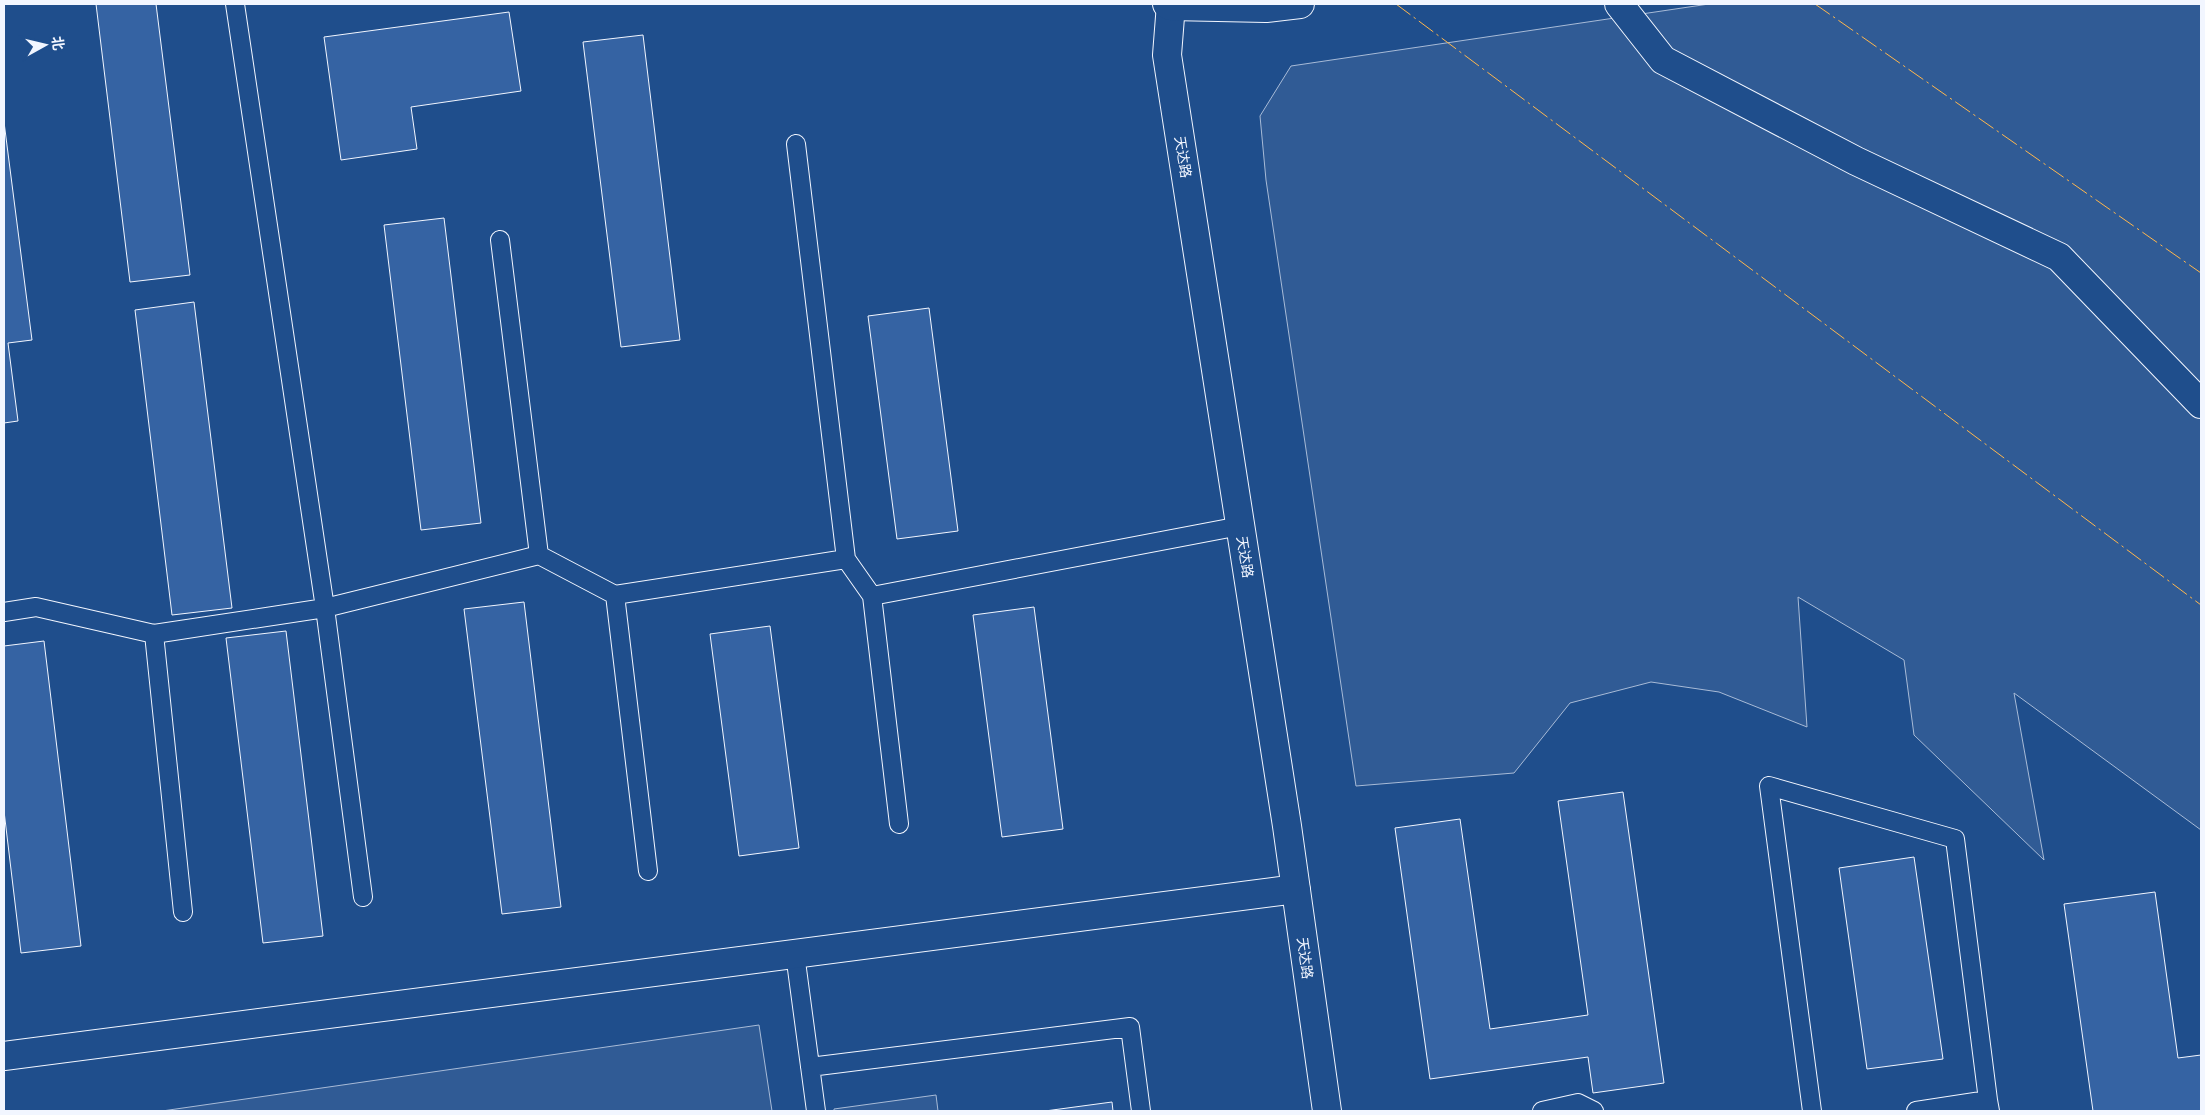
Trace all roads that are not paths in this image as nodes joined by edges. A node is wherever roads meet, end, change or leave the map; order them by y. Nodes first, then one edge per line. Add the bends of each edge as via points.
1 (235, 4) edge
2 (1300, 4) edge
3 (1619, 4) edge
4 (1169, 5) edge
5 (796, 144) dead end
6 (500, 240) dead end
7 (2201, 404) edge
8 (1240, 526) junction
9 (539, 555) junction
10 (846, 559) junction
11 (615, 594) junction
12 (872, 596) junction
13 (325, 608) junction
14 (4, 612) edge
15 (154, 634) junction
16 (899, 824) dead end
17 (648, 871) dead end
18 (1296, 889) junction
19 (363, 896) dead end
20 (182, 912) dead end
21 (795, 954) junction
22 (4, 1056) edge
23 (810, 1067) junction
24 (1989, 1106) edge
25 (816, 1111) edge
26 (1141, 1111) edge
27 (1326, 1111) edge
28 (1542, 1111) edge
29 (1594, 1111) edge
30 (1812, 1111) edge
31 (1916, 1111) edge

1 - 13 lane
2 - 4 street via 1266,8
3 - 7 street via 1663,60 1856,161 2059,257
4 - 8 street, 天达路 via 1167,55
5 - 10 lane
6 - 9 lane
8 - 12 lane
8 - 18 street, 天达路
9 - 11 lane
9 - 13 lane
10 - 11 lane
10 - 12 lane
11 - 17 lane
12 - 16 lane
13 - 15 lane
13 - 19 lane
14 - 15 lane via 36,607
15 - 20 lane
18 - 21 street
18 - 27 street, 天达路
21 - 22 street
21 - 23 lane
23 - 25 lane
23 - 26 lane via 1130,1027
24 - 30 lane via 1955,839 1768,786
24 - 31 lane
28 - 29 lane via 1578,1103

